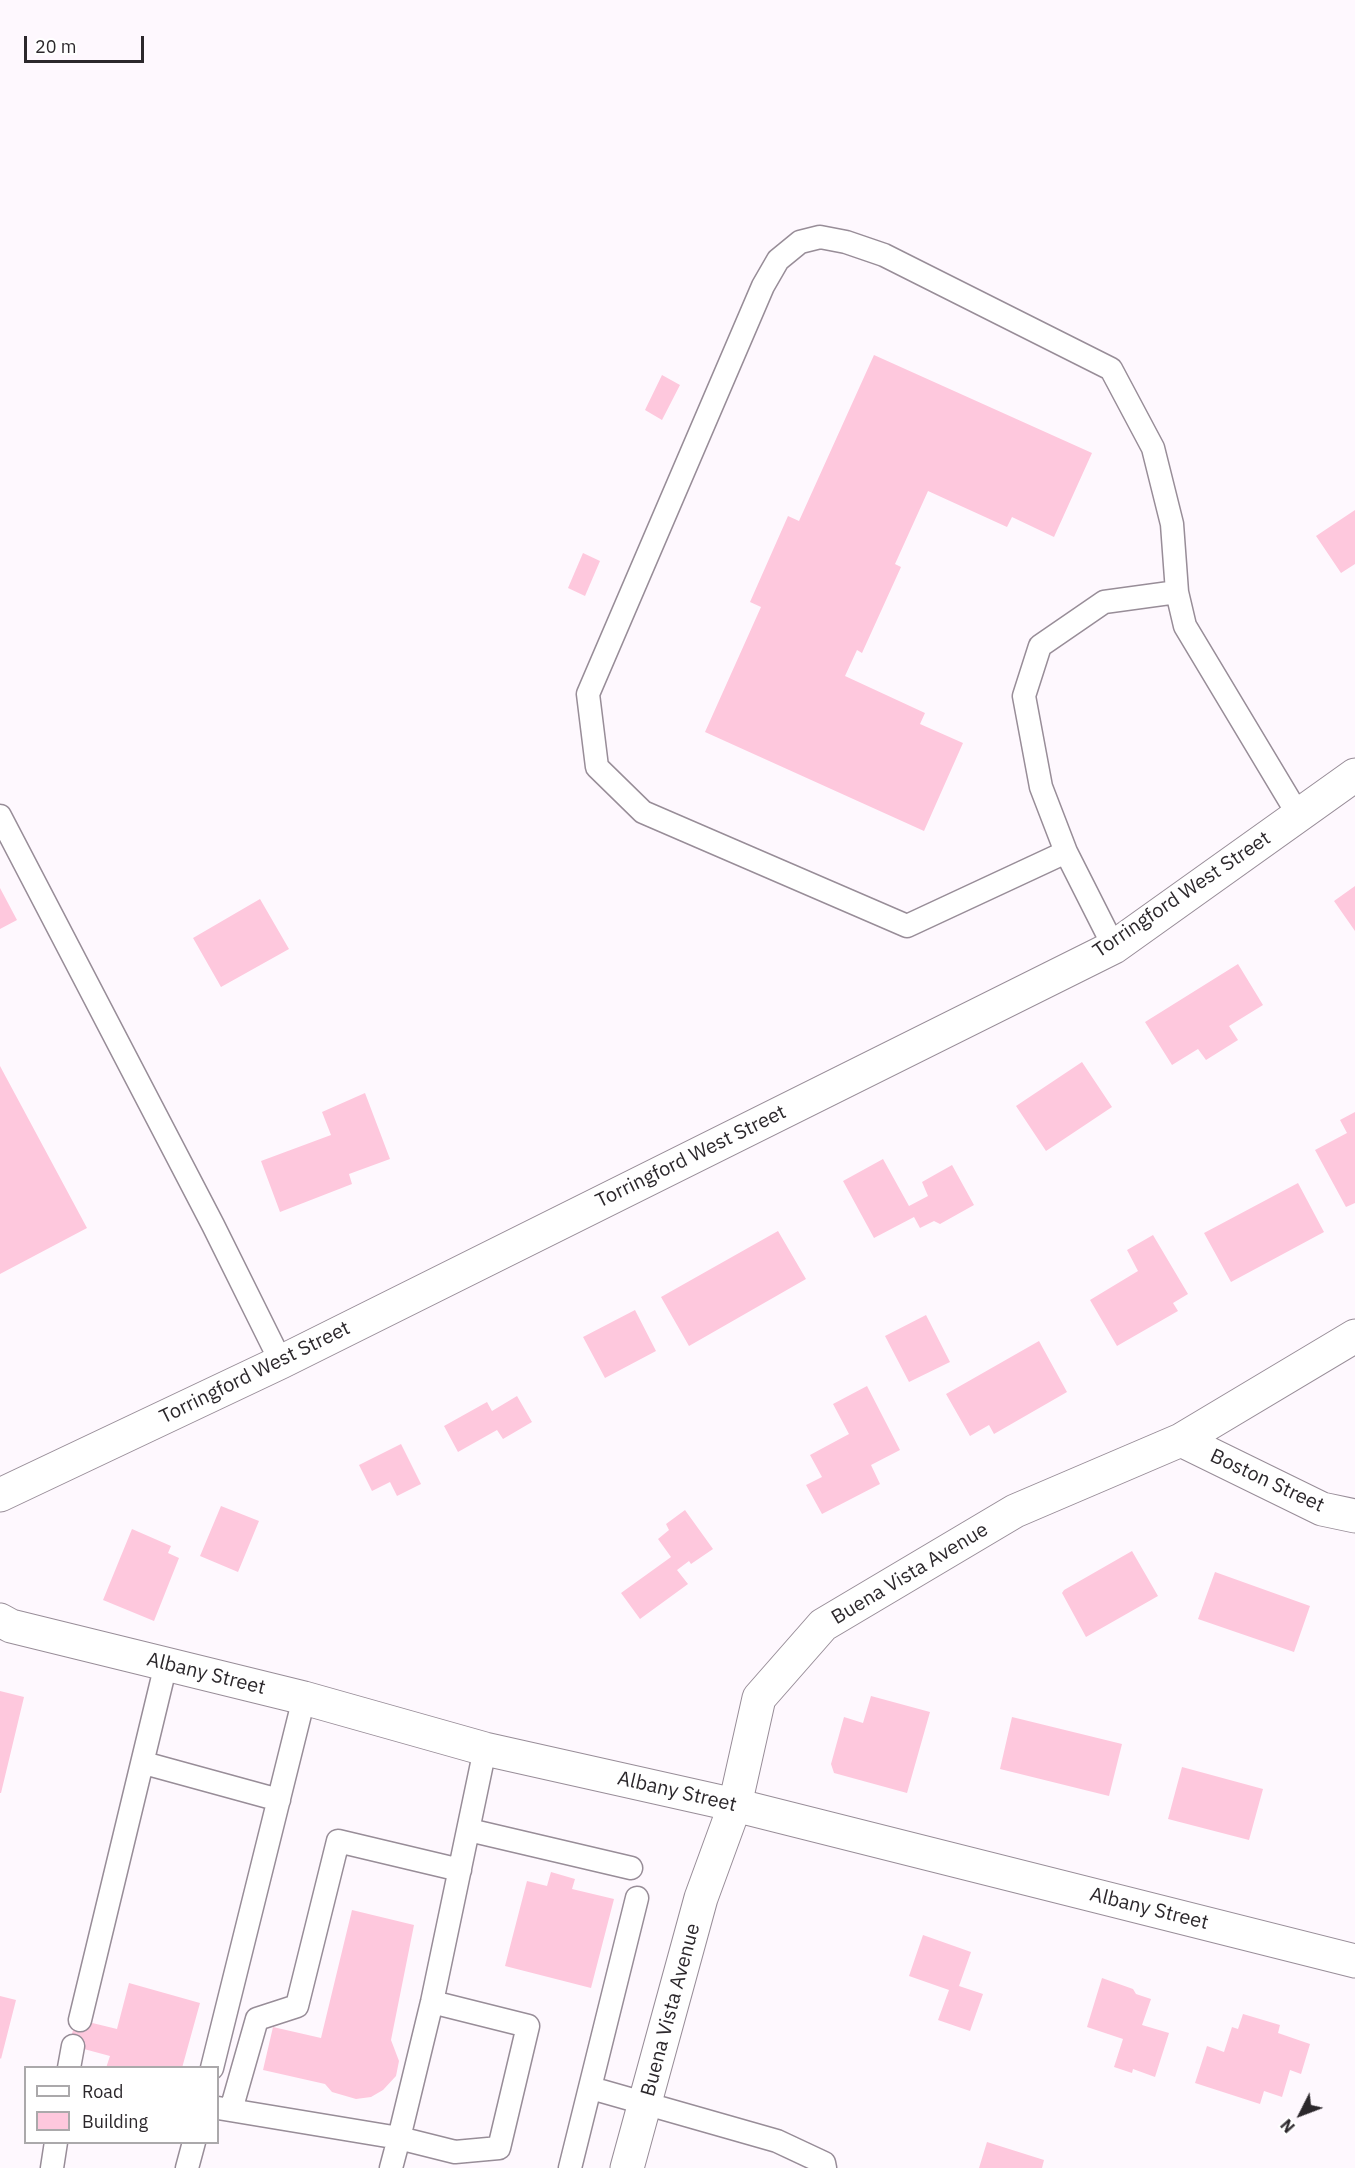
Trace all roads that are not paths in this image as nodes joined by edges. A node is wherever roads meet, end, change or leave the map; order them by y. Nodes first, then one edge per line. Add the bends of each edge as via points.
1 (1177, 592) junction
2 (1355, 775) edge
3 (0, 816) edge
4 (1299, 816) junction
5 (1066, 852) junction
6 (1114, 947) junction
7 (1355, 1336) edge
8 (280, 1362) junction
9 (1181, 1440) junction
10 (0, 1495) edge
11 (1355, 1516) edge
12 (0, 1620) edge
13 (166, 1664) junction
14 (304, 1698) junction
15 (485, 1749) junction
16 (144, 1763) junction
17 (279, 1800) junction
18 (735, 1805) junction
19 (469, 1830) junction
20 (631, 1868) dead end
21 (460, 1870) junction
22 (638, 1898) dead end
23 (1355, 1961) edge
24 (432, 2002) junction
25 (80, 2020) dead end
26 (212, 2066) edge
27 (591, 2088) junction
28 (646, 2103) junction
29 (224, 2109) edge
30 (399, 2138) junction
31 (56, 2144) edge
32 (193, 2144) edge
33 (461, 2160) edge
34 (52, 2168) edge
35 (187, 2168) edge
36 (391, 2168) edge
37 (570, 2168) edge
38 (627, 2168) edge
39 (825, 2168) edge

1 - 4 lane via 1185,626
1 - 5 lane via 1104,602 1040,646 1024,696 1041,787
1 - 5 lane via 1172,524 1153,448 1111,369 884,255 846,242 820,237 800,242 778,260 763,286 588,694 597,767 643,812 907,926
2 - 4 street, Torringford West Street
3 - 8 lane
4 - 6 street, Torringford West Street
5 - 6 lane
6 - 8 street, Torringford West Street
7 - 9 street, Buena Vista Avenue
8 - 10 street, Torringford West Street
9 - 11 street, Boston Street via 1322,1509
9 - 18 street, Buena Vista Avenue via 1015,1511 823,1625 759,1698
12 - 13 street, Albany Street
13 - 14 street, Albany Street
13 - 16 lane
14 - 15 street, Albany Street
14 - 17 lane
15 - 18 street, Albany Street
15 - 19 lane
16 - 17 lane
16 - 25 lane
17 - 26 lane
18 - 23 street, Albany Street
18 - 28 street, Buena Vista Avenue via 701,1898
19 - 20 lane
19 - 21 lane
21 - 24 lane
21 - 29 lane via 339,1841 297,2006 257,2019
22 - 27 lane
24 - 30 lane
24 - 33 lane via 528,2026 499,2148
27 - 28 lane
27 - 37 lane
28 - 38 street, Buena Vista Avenue
28 - 39 lane via 777,2141 824,2163
29 - 30 lane
30 - 33 lane
30 - 36 lane
31 - 34 lane
32 - 35 lane

